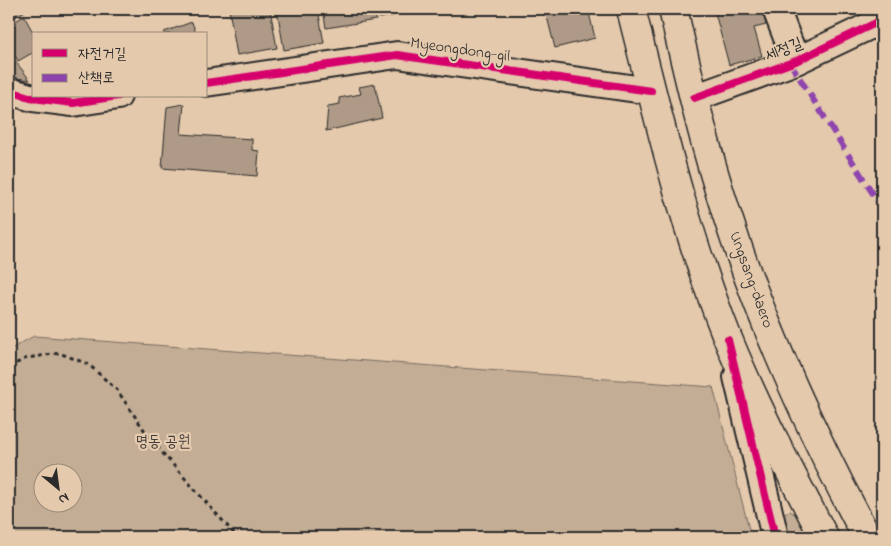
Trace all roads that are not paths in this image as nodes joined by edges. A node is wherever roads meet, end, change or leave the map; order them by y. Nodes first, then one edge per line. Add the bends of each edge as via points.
1 (630, 9) edge
2 (673, 9) edge
3 (776, 9) edge
4 (882, 20) edge
5 (796, 61) junction
6 (208, 83) edge
7 (9, 91) edge
8 (651, 91) junction
9 (32, 98) edge
10 (33, 98) edge
11 (105, 98) edge
12 (694, 98) junction
13 (728, 340) junction
14 (774, 537) edge
15 (824, 537) edge
16 (867, 537) edge

1 - 8 main road
2 - 12 main road, Ungsang-daero
3 - 5 street
4 - 5 street, 세정길
5 - 12 street, 세정길
6 - 8 street, Myeongdong-gil via 397,55
7 - 9 street
8 - 13 main road via 685,219
10 - 11 street via 73,103
12 - 16 main road, Ungsang-daero via 728,217 767,327 840,487
13 - 14 street
13 - 15 main road via 772,436

